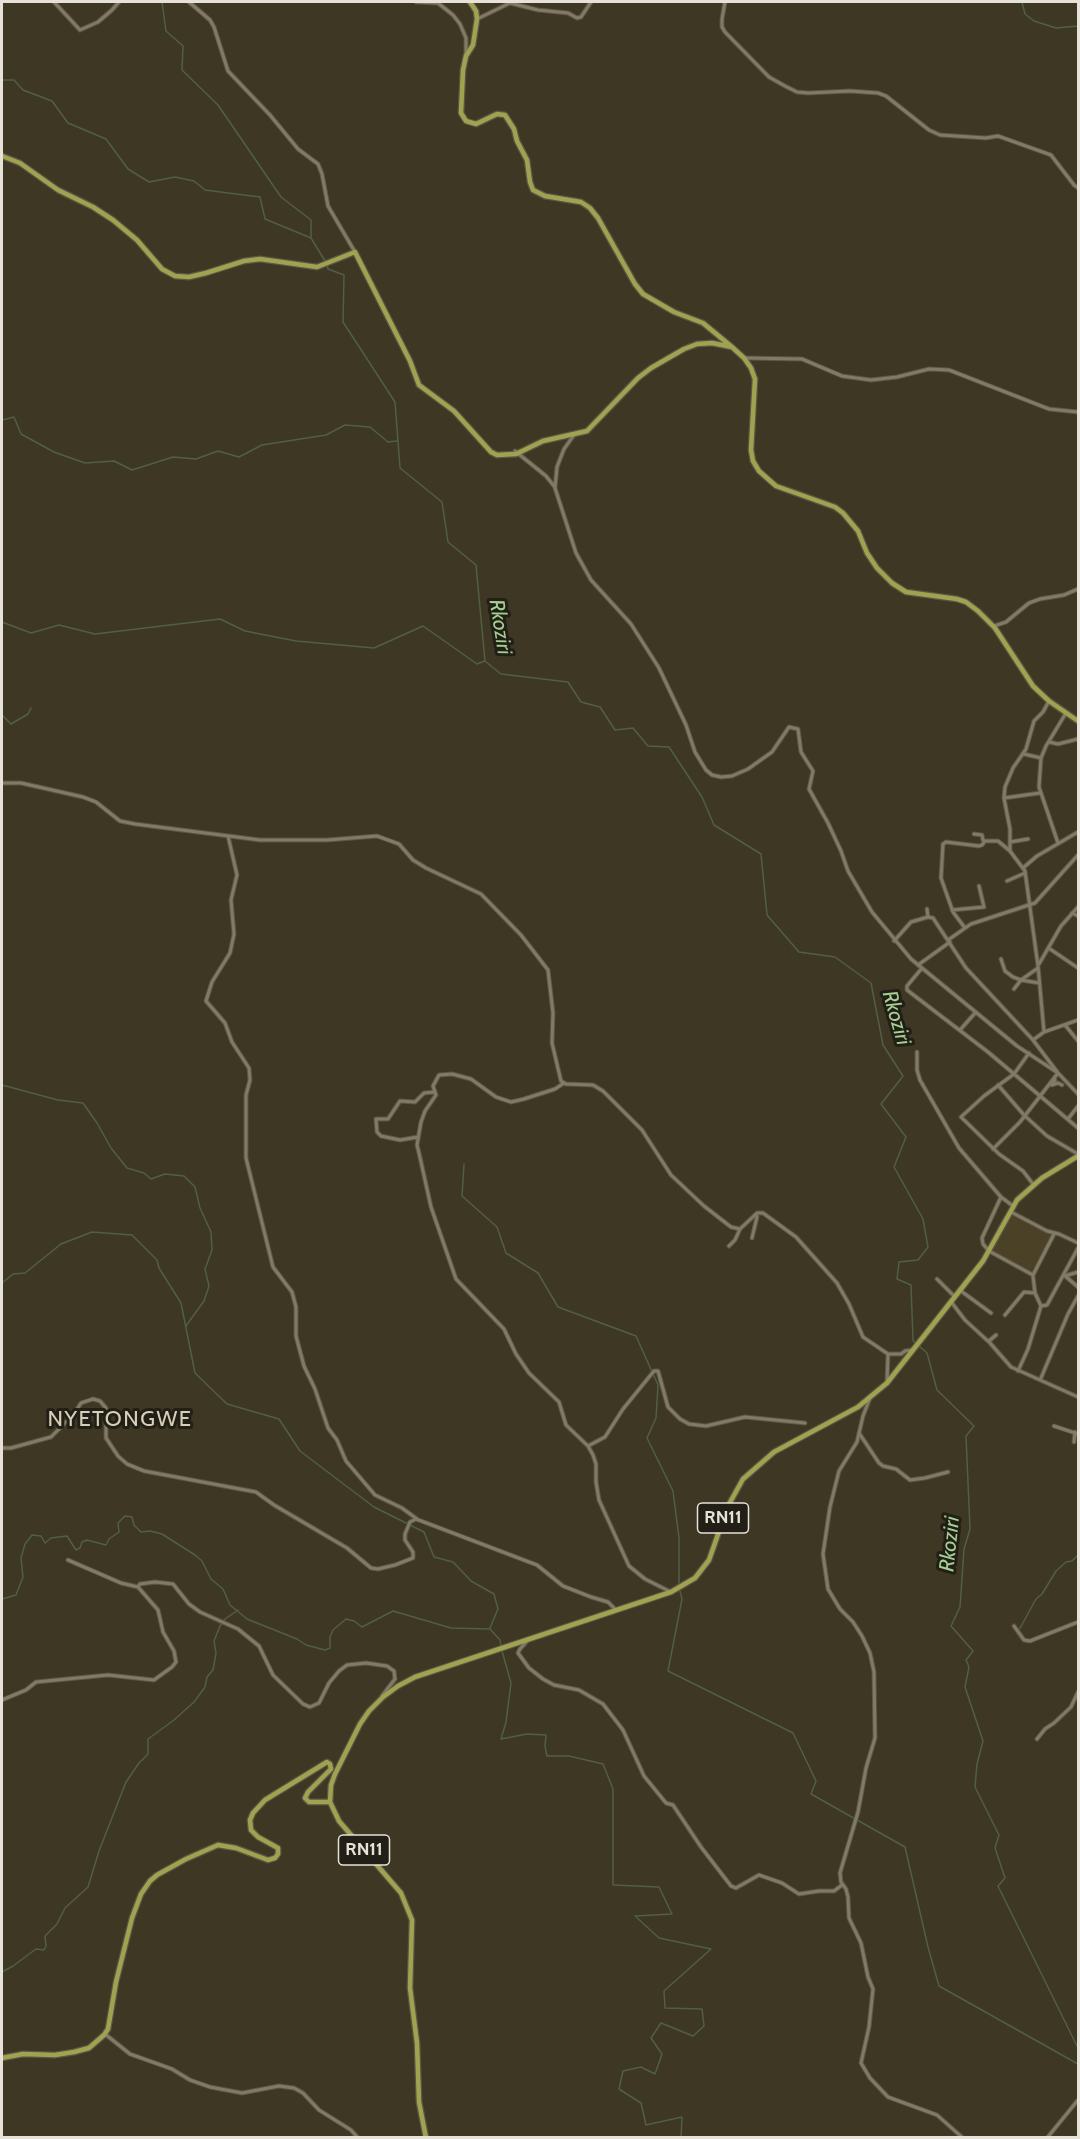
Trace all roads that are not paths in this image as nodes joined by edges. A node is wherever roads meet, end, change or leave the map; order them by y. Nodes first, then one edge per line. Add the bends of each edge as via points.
1 (54, 2) edge
2 (119, 2) edge
3 (189, 2) edge
4 (416, 2) edge
5 (470, 2) edge
6 (591, 2) edge
7 (725, 2) edge
8 (477, 19) junction
9 (466, 56) junction
10 (2, 156) edge
11 (1078, 188) edge
12 (355, 252) junction
13 (732, 347) junction
14 (744, 358) junction
15 (1078, 412) edge
16 (574, 435) junction
17 (516, 453) junction
18 (555, 488) junction
19 (1078, 589) edge
20 (994, 626) junction
21 (660, 669) junction
22 (656, 672) dead end
23 (1049, 701) junction
24 (1066, 713) junction
25 (1078, 721) edge
26 (1078, 739) edge
27 (1049, 742) junction
28 (1024, 754) junction
29 (1041, 758) junction
30 (2, 783) edge
31 (1040, 794) junction
32 (1004, 798) junction
33 (1078, 832) edge
34 (975, 834) dead end
35 (228, 836) junction
36 (1028, 839) dead end
37 (985, 841) junction
38 (1010, 842) junction
39 (1058, 843) junction
40 (1010, 851) junction
41 (1078, 855) edge
42 (1023, 868) junction
43 (1025, 873) junction
44 (1008, 881) dead end
45 (979, 886) dead end
46 (1028, 906) junction
47 (1078, 908) edge
48 (927, 909) dead end
49 (952, 910) junction
50 (1072, 913) junction
51 (1078, 916) edge
52 (928, 917) junction
53 (965, 928) junction
54 (894, 940) junction
55 (949, 941) junction
56 (1049, 949) junction
57 (1001, 959) dead end
58 (920, 966) junction
59 (1038, 967) junction
60 (1078, 968) edge
61 (1021, 980) junction
62 (1039, 983) junction
63 (1014, 989) dead end
64 (976, 1012) junction
65 (1078, 1020) edge
66 (1065, 1025) junction
67 (960, 1030) junction
68 (1044, 1032) junction
69 (1033, 1040) junction
70 (1078, 1041) edge
71 (917, 1052) dead end
72 (1029, 1053) junction
73 (1058, 1073) junction
74 (1014, 1074) junction
75 (564, 1083) junction
76 (998, 1085) junction
77 (435, 1092) junction
78 (1078, 1094) edge
79 (1041, 1096) junction
80 (1078, 1106) edge
81 (1024, 1114) junction
82 (1068, 1119) junction
83 (1078, 1128) edge
84 (418, 1137) junction
85 (993, 1149) junction
86 (1078, 1155) edge
87 (1033, 1184) junction
88 (1001, 1197) junction
89 (1013, 1206) junction
90 (1011, 1212) junction
91 (756, 1214) junction
92 (740, 1229) junction
93 (1054, 1234) junction
94 (752, 1238) dead end
95 (1078, 1243) edge
96 (729, 1246) dead end
97 (1078, 1248) edge
98 (989, 1251) junction
99 (1074, 1258) junction
100 (1078, 1260) edge
101 (1078, 1272) edge
102 (1033, 1275) junction
103 (1064, 1275) junction
104 (937, 1279) dead end
105 (1078, 1287) edge
106 (961, 1291) junction
107 (1035, 1293) junction
108 (1078, 1296) edge
109 (954, 1300) junction
110 (1041, 1306) junction
111 (990, 1313) dead end
112 (1005, 1315) dead end
113 (996, 1335) dead end
114 (989, 1341) junction
115 (916, 1348) junction
116 (888, 1354) junction
117 (1018, 1371) junction
118 (1040, 1379) junction
119 (887, 1383) junction
120 (1078, 1397) edge
121 (870, 1398) junction
122 (805, 1423) dead end
123 (1054, 1426) dead end
124 (859, 1433) junction
125 (1077, 1433) edge
126 (1074, 1443) dead end
127 (588, 1446) junction
128 (3, 1450) edge
129 (948, 1472) dead end
130 (417, 1519) junction
131 (68, 1560) dead end
132 (138, 1587) junction
133 (671, 1592) junction
134 (617, 1610) junction
135 (1078, 1622) edge
136 (1014, 1626) dead end
137 (529, 1639) junction
138 (1078, 1692) edge
139 (2, 1700) edge
140 (369, 1711) junction
141 (1037, 1739) dead end
142 (330, 1802) junction
143 (842, 1885) junction
144 (105, 2034) junction
145 (2, 2058) edge
146 (1078, 2100) edge
147 (358, 2138) edge
148 (426, 2138) edge
149 (963, 2138) edge
150 (1047, 2138) edge

1 - 2 street via 80,30 98,22
3 - 12 street via 214,27 228,71 298,149 318,164 328,206
4 - 9 street via 438,3 453,15 466,38
5 - 8 main road
6 - 8 street via 577,18 510,3
7 - 11 street via 725,32 769,77 785,87 808,93 878,93 940,135 998,136 1051,155
8 - 9 main road via 472,49
9 - 13 main road via 461,112 466,121 476,124 497,114 505,115 527,160 533,190 581,202 590,208 643,294 703,323
10 - 12 main road via 113,220 162,269 176,276 189,277 260,259 317,267
12 - 17 main road via 419,385 465,422 491,452 505,456
13 - 14 main road
13 - 16 main road via 707,343 678,352 638,378 587,431
14 - 15 street via 802,359 842,376 877,380 933,369 949,370 1049,409
14 - 20 main road via 755,380 751,450 759,471 781,488 843,513 858,531 877,568 892,583 906,592 962,601
16 - 17 main road via 543,441
16 - 18 street via 557,467
17 - 18 street
18 - 21 street via 574,549 587,574 631,624
19 - 20 street via 1033,601 1006,622
20 - 23 main road via 1031,683
21 - 22 street
21 - 54 street via 698,759 712,775 725,777 748,769 772,752 789,727 798,729 801,752 813,771 810,792 848,871
23 - 24 main road
23 - 28 street via 1032,723
24 - 25 main road
24 - 27 street
26 - 27 street
27 - 29 street
28 - 29 street
28 - 32 street via 1010,773
29 - 31 street
30 - 35 street via 21,783 83,797 120,820
31 - 32 street
31 - 39 street
32 - 38 street
33 - 39 street
34 - 37 street via 982,835
35 - 75 street via 260,840 377,836 399,844 412,860 426,868 481,894 547,968 553,1013 552,1044
35 - 130 street via 237,875 231,900 233,944 206,1001 225,1023 231,1042 249,1068 246,1158 273,1267 291,1292 296,1307 296,1336 327,1428 346,1461 375,1495
36 - 38 street
37 - 40 street via 998,841
37 - 49 street via 980,846 943,844 940,875
38 - 40 street
39 - 42 street
40 - 42 street
41 - 46 street
42 - 43 street
43 - 44 street
43 - 46 street
45 - 49 street via 984,908
46 - 53 street
46 - 59 street
47 - 50 street
48 - 52 street
49 - 53 street
50 - 51 street
50 - 56 street
52 - 54 street via 911,922
52 - 55 street via 933,918
53 - 55 street
54 - 58 street
55 - 58 street
55 - 69 street via 966,968
56 - 59 street
56 - 60 street
57 - 61 street via 1005,971
58 - 64 street
58 - 67 street via 906,990
59 - 61 street
59 - 62 street
61 - 62 street
61 - 63 street
62 - 68 street
64 - 67 street
64 - 72 street
65 - 66 street
66 - 68 street
66 - 70 street
67 - 74 street
68 - 69 street
69 - 73 street
71 - 88 street via 920,1080 956,1144
72 - 73 street
72 - 74 street
73 - 78 street
73 - 79 street via 1058,1082
74 - 76 street
74 - 79 street
75 - 77 street via 510,1102 471,1079 444,1074 435,1080
75 - 92 street via 593,1085 603,1091 642,1130 671,1175 733,1229
76 - 81 street
76 - 85 street via 961,1116
77 - 84 street
77 - 84 street via 424,1093 415,1102 400,1101 388,1119 376,1119 381,1136 400,1140
79 - 81 street
79 - 82 street
80 - 82 street
81 - 85 street
81 - 86 street via 1049,1137
82 - 83 street
84 - 127 street via 428,1196 456,1278 504,1329 529,1373 559,1402 566,1425
85 - 87 street via 1023,1171
86 - 87 main road, RN11
87 - 89 main road, RN11
88 - 89 street
88 - 98 street via 982,1238
89 - 90 main road, RN11
90 - 93 street
90 - 98 main road, RN11
91 - 92 street
91 - 94 street
91 - 116 street via 767,1215 810,1251 843,1292 863,1337
92 - 96 street
93 - 95 street
93 - 102 street
97 - 99 street
98 - 102 street
98 - 106 main road, RN11
99 - 100 street
99 - 103 street
101 - 103 street
102 - 107 street
103 - 105 street
103 - 110 street via 1047,1305
104 - 109 street
106 - 109 main road, RN11
106 - 111 street
107 - 110 street
107 - 112 street via 1024,1292
108 - 118 street
109 - 114 street via 964,1320
109 - 115 main road, RN11
110 - 117 street
113 - 114 street
114 - 117 street
115 - 116 street
115 - 119 main road, RN11
116 - 119 street
117 - 118 street
118 - 120 street
119 - 121 main road, RN11
121 - 124 street
121 - 133 main road, RN11 via 774,1452 743,1479 728,1506 708,1563 697,1577
122 - 127 street via 745,1416 706,1426 689,1424 668,1407 658,1371 654,1371 604,1437
123 - 125 street
124 - 129 street via 883,1467 896,1469 910,1480
124 - 143 street via 839,1472 823,1549 828,1589 866,1645 875,1683 875,1738 840,1873
125 - 126 street
127 - 133 street via 596,1461 599,1500 627,1561 641,1576
128 - 130 street via 51,1437 81,1403 93,1399 106,1408 106,1438 127,1464 144,1471 256,1492 348,1548 371,1568 412,1558 405,1533 410,1522
130 - 134 street via 531,1563 563,1586 610,1602
131 - 132 street
132 - 139 street via 158,1610 163,1632 175,1653 172,1667 154,1680 108,1675 36,1682
132 - 140 street via 160,1582 173,1584 200,1612 238,1629 260,1646 273,1675 310,1707 319,1703 329,1683 348,1665 387,1666 394,1671 395,1679
133 - 134 main road, RN11
134 - 137 main road, RN11
135 - 136 street via 1030,1641 1024,1640
137 - 140 main road, RN11 via 415,1677
137 - 143 street via 519,1651 522,1660 548,1683 579,1690 603,1704 622,1730 644,1776 666,1803 673,1805 731,1886 736,1888 759,1875 798,1894 834,1891
138 - 141 street via 1071,1707
140 - 142 main road, RN11 via 335,1774
142 - 144 main road via 309,1802 305,1798 331,1769 327,1762 265,1800 253,1813 251,1830 278,1848 275,1858 268,1860 218,1845 171,1866 150,1881 132,1918
142 - 148 main road, RN11 via 339,1821 400,1893 412,1920 410,1988 419,2102
143 - 149 street via 873,1989 861,2057 863,2068 891,2099 937,2115
144 - 145 main road via 89,2048 74,2052
144 - 147 street via 130,2054 210,2087 242,2093 279,2086 294,2088
146 - 150 street

